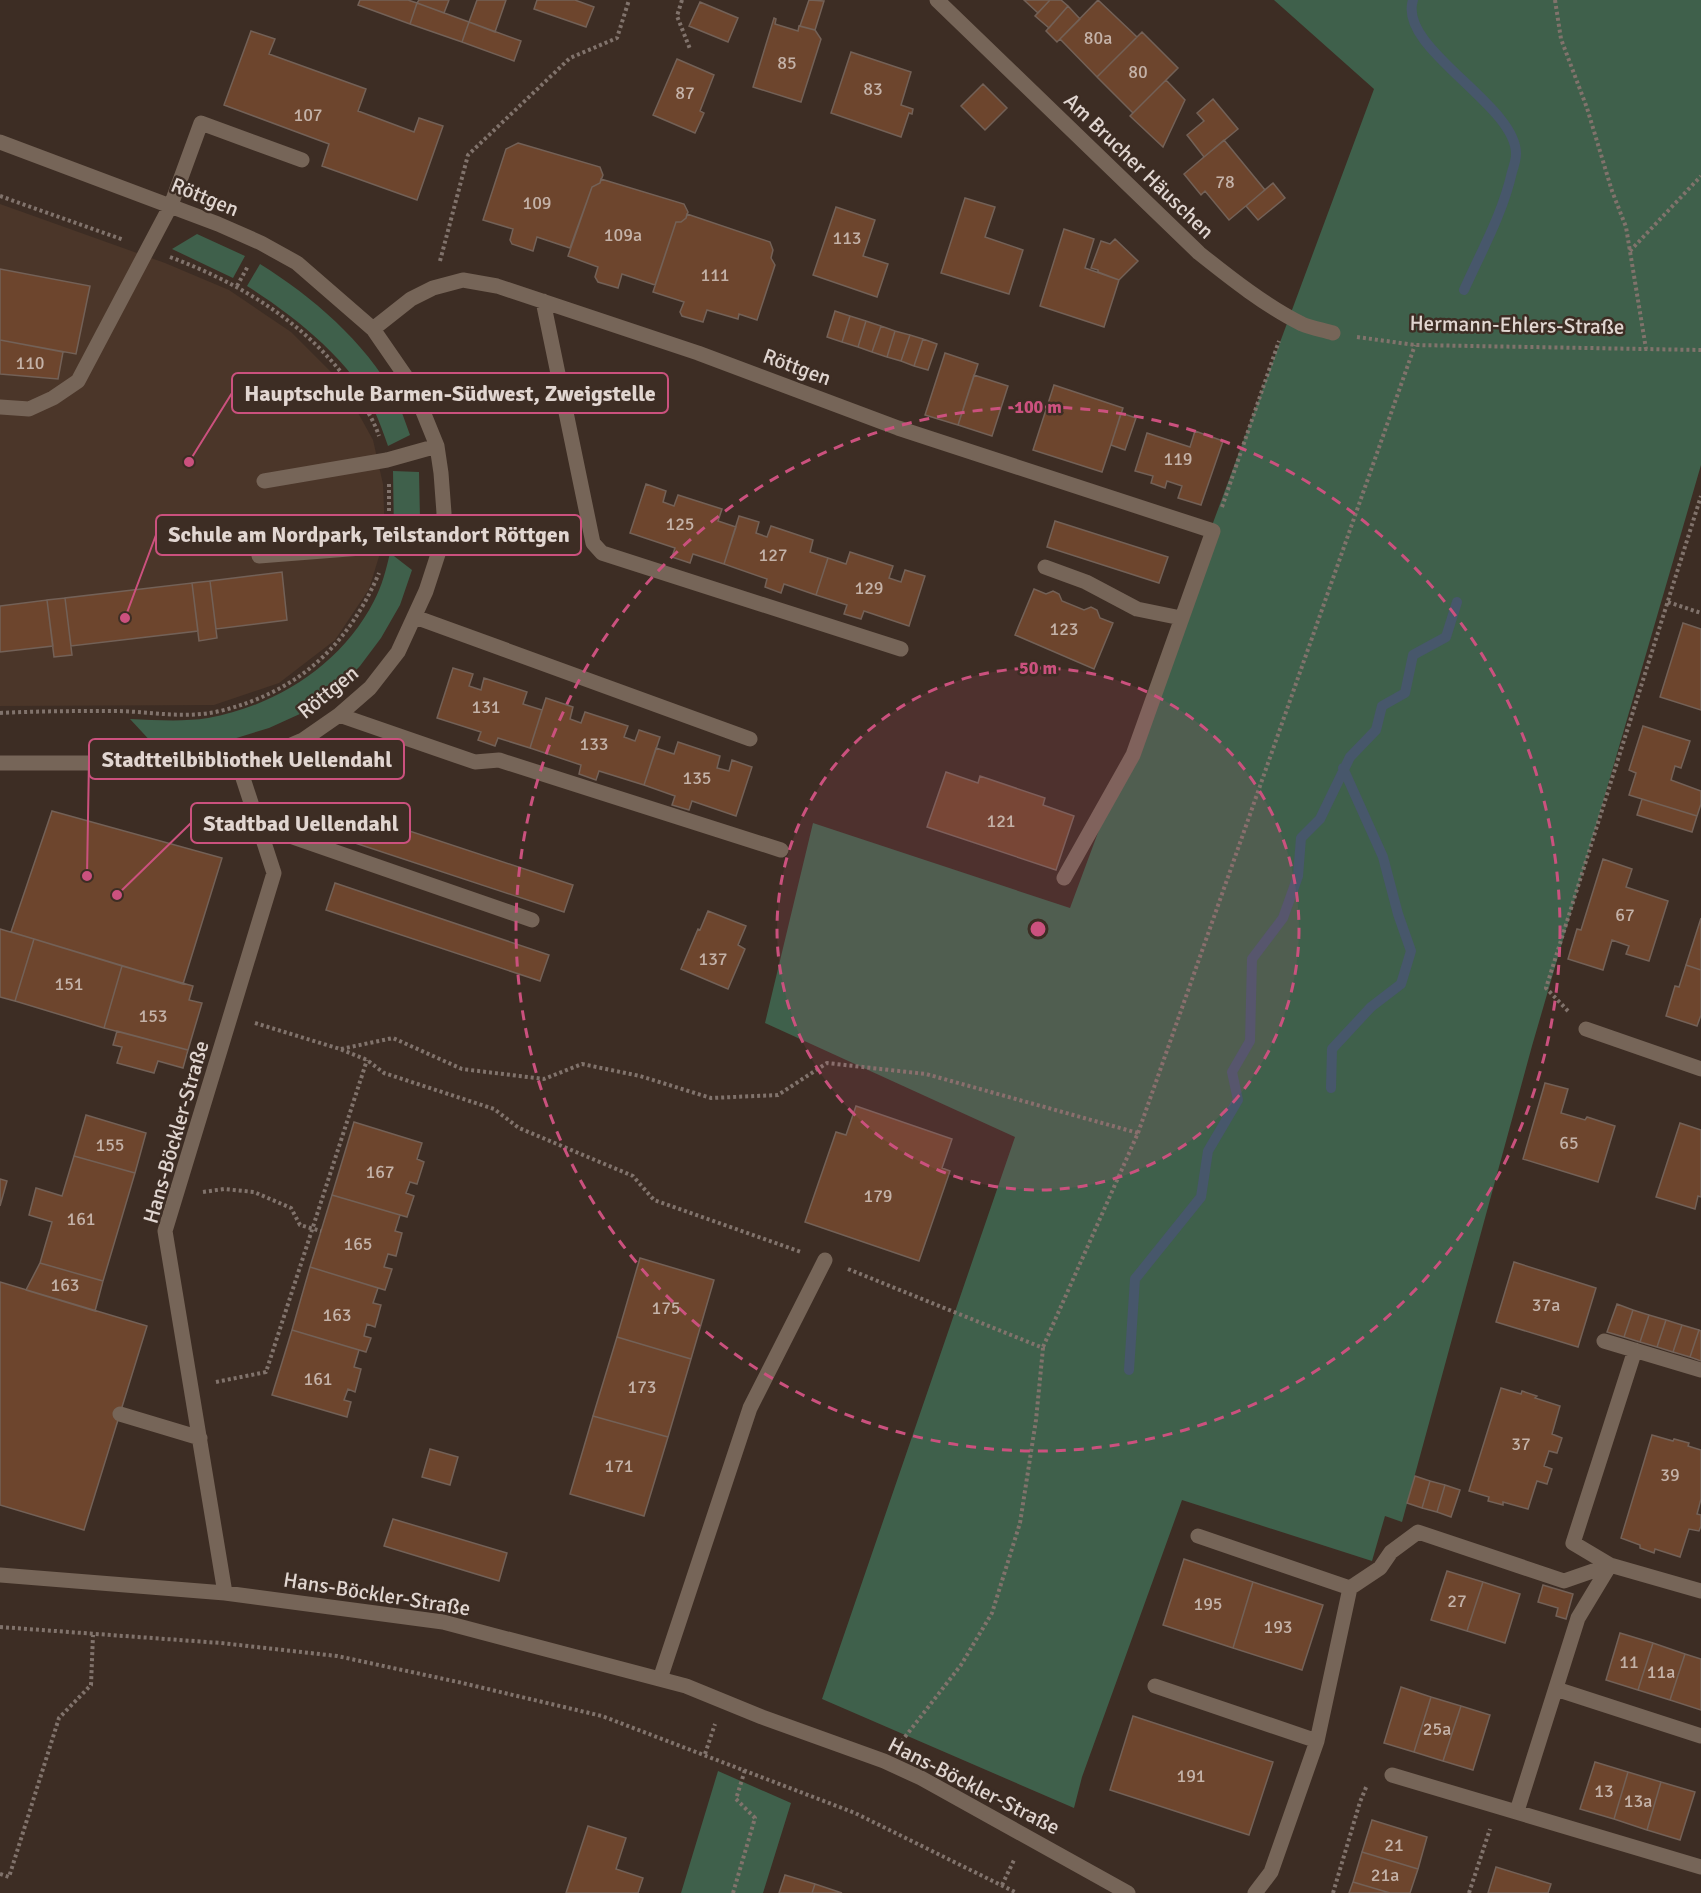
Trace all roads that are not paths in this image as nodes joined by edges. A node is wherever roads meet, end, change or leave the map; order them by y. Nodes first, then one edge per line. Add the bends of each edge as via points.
1 (937, 0) edge
2 (0, 142) edge
3 (302, 159) dead end
4 (171, 205) junction
5 (543, 301) junction
6 (373, 329) junction
7 (1333, 333) road end
8 (0, 407) edge
9 (436, 446) junction
10 (264, 481) dead end
11 (441, 545) junction
12 (259, 556) dead end
13 (1045, 567) dead end
14 (415, 617) junction
15 (1181, 618) junction
16 (901, 649) dead end
17 (339, 715) junction
18 (750, 739) dead end
19 (0, 763) edge
20 (238, 763) junction
21 (258, 825) junction
22 (781, 850) dead end
23 (1064, 878) dead end
24 (532, 920) dead end
25 (1586, 1029) road end
26 (1701, 1070) edge
27 (825, 1260) road end
28 (1604, 1341) dead end
29 (1635, 1350) junction
30 (1701, 1370) edge
31 (120, 1414) dead end
32 (200, 1438) junction
33 (1198, 1536) dead end
34 (1610, 1564) junction
35 (0, 1575) edge
36 (1350, 1588) junction
37 (1701, 1591) edge
38 (225, 1593) junction
39 (660, 1679) junction
40 (1155, 1686) dead end
41 (1556, 1689) junction
42 (1701, 1736) edge
43 (1317, 1741) junction
44 (1392, 1775) dead end
45 (1517, 1811) junction
46 (1701, 1868) edge
47 (1128, 1893) edge
48 (1255, 1893) edge

1 - 7 street, Am Brucher Häuschen via 1199,253 1285,314
2 - 4 street, Röttgen
3 - 4 street via 201,123
4 - 6 street, Röttgen via 261,243 297,263
4 - 8 street via 78,381 29,409
5 - 6 street, Röttgen via 497,285 463,280 411,299
5 - 15 street, Röttgen via 698,353 898,428 1213,531
5 - 16 street via 593,543 602,553
6 - 9 street, Röttgen via 413,387
9 - 10 street via 387,460
9 - 11 street, Röttgen via 444,513
11 - 12 street
11 - 14 street, Röttgen
13 - 15 street via 1086,582 1137,609
14 - 17 street, Röttgen via 398,652 370,688
14 - 18 street
15 - 23 street via 1133,755
17 - 20 street, Röttgen via 303,740
17 - 22 street via 475,762 499,760
19 - 20 street, Röttgen
20 - 21 street, Hans-Böckler-Straße
21 - 24 street
21 - 32 street, Hans-Böckler-Straße via 274,873 165,1231
25 - 26 street
27 - 39 street via 750,1408
28 - 29 street
29 - 30 street
29 - 34 street via 1573,1543
31 - 32 street
32 - 38 street, Hans-Böckler-Straße
33 - 36 street
34 - 36 street via 1564,1581 1418,1532 1390,1552 1380,1568
34 - 37 street
34 - 41 street via 1578,1618
35 - 38 street, Hans-Böckler-Straße
36 - 43 street
38 - 39 street, Hans-Böckler-Straße via 443,1622
39 - 47 street, Hans-Böckler-Straße via 884,1761
40 - 43 street
41 - 42 street
41 - 45 street
43 - 48 street via 1271,1872
44 - 45 street
45 - 46 street

